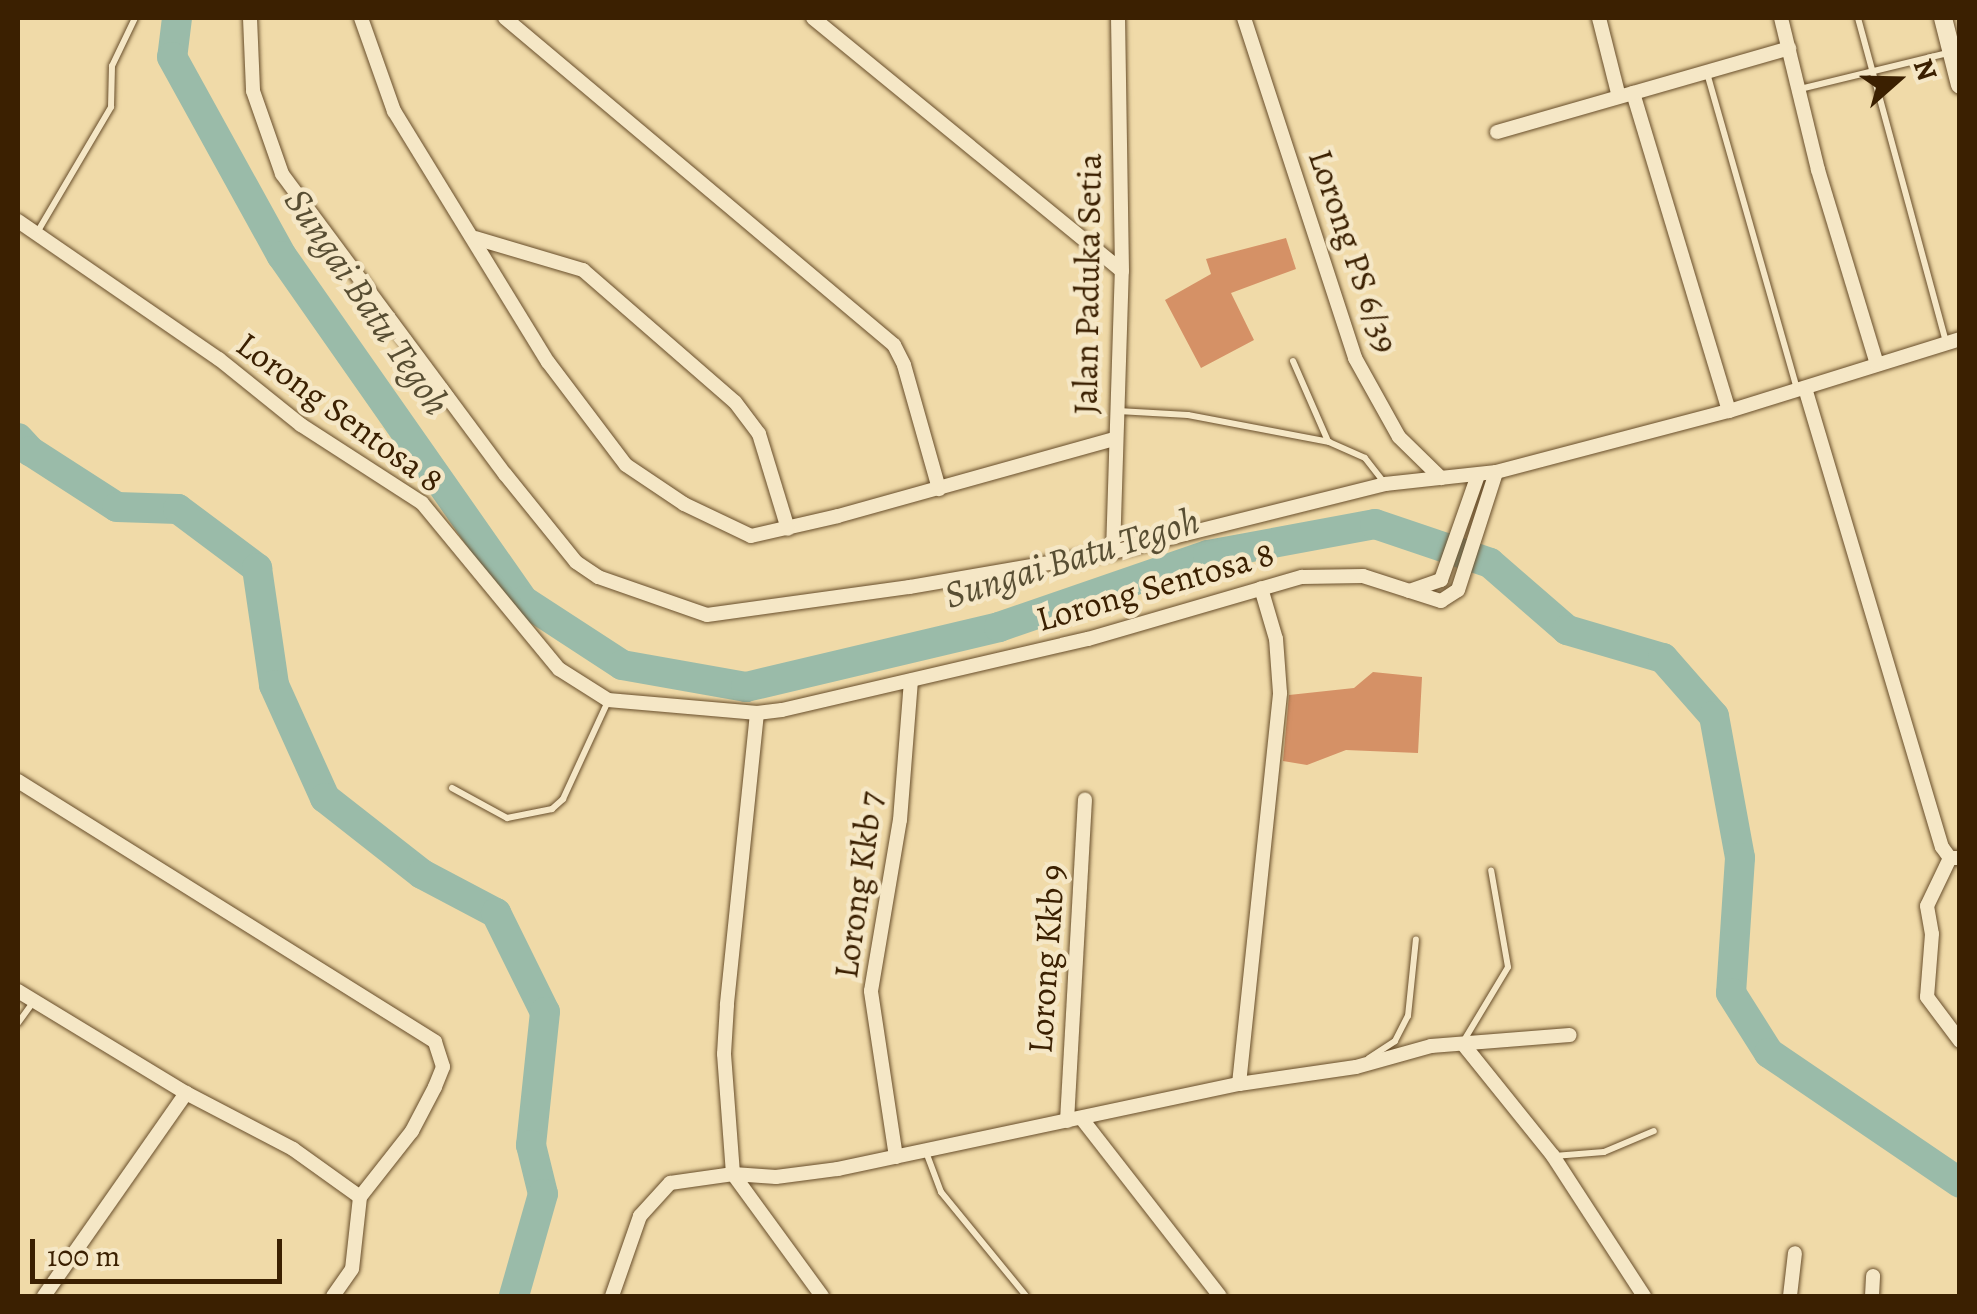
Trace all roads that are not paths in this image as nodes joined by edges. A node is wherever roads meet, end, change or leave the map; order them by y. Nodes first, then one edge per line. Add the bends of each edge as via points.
1 (135, 18) edge
2 (250, 18) edge
3 (361, 18) edge
4 (505, 18) edge
5 (814, 18) edge
6 (1118, 18) edge
7 (1599, 18) edge
8 (1782, 18) edge
9 (1858, 18) edge
10 (1943, 18) edge
11 (1246, 20) edge
12 (1789, 48) junction
13 (1950, 52) junction
14 (1870, 70) junction
15 (1707, 72) junction
16 (1960, 86) edge
17 (1799, 90) junction
18 (1626, 95) junction
19 (1497, 132) dead end
20 (18, 221) edge
21 (36, 234) junction
22 (475, 238) junction
23 (1122, 272) junction
24 (1953, 341) edge
25 (1292, 361) dead end
26 (1878, 364) junction
27 (1801, 389) junction
28 (1116, 411) junction
29 (1728, 411) junction
30 (1114, 439) junction
31 (1329, 442) junction
32 (1496, 472) junction
33 (1478, 475) junction
34 (1441, 478) junction
35 (1385, 484) junction
36 (939, 489) junction
37 (788, 529) junction
38 (1113, 552) junction
39 (1261, 588) junction
40 (1409, 591) junction
41 (910, 680) junction
42 (608, 700) junction
43 (757, 713) junction
44 (18, 781) edge
45 (452, 788) dead end
46 (1086, 800) dead end
47 (1955, 858) edge
48 (1490, 870) dead end
49 (1416, 938) dead end
50 (18, 991) edge
51 (34, 1001) junction
52 (18, 1024) edge
53 (1570, 1036) dead end
54 (1960, 1041) edge
55 (1463, 1044) junction
56 (1356, 1066) junction
57 (1239, 1084) junction
58 (186, 1093) junction
59 (1074, 1120) junction
60 (1654, 1131) dead end
61 (926, 1151) junction
62 (1553, 1156) junction
63 (896, 1157) junction
64 (732, 1174) junction
65 (360, 1198) junction
66 (1795, 1253) dead end
67 (1873, 1276) dead end
68 (44, 1296) edge
69 (332, 1296) edge
70 (612, 1296) edge
71 (822, 1296) edge
72 (1026, 1296) edge
73 (1220, 1296) edge
74 (1644, 1296) edge
75 (1790, 1296) edge
76 (1872, 1296) edge

1 - 21 lane via 112,66 111,108
2 - 38 street via 254,91 282,174 505,474 576,562 598,577 707,614
3 - 22 street via 394,111
4 - 36 street via 894,345
5 - 23 street
6 - 23 street, Jalan Paduka Setia
7 - 18 street
8 - 12 street
9 - 14 lane
10 - 13 street
11 - 34 street, Lorong PS 6/39 via 1355,358 1399,437
12 - 15 street
12 - 17 street
13 - 14 lane
13 - 16 street
14 - 17 lane
14 - 24 lane
15 - 18 street
15 - 27 lane
17 - 26 street
18 - 19 street
18 - 29 street
20 - 21 street, Lorong Sentosa 8
21 - 42 street, Lorong Sentosa 8 via 218,359 301,425 422,503 559,669
22 - 37 street via 583,270 735,402 759,434
22 - 37 street via 548,362 626,465 684,504 751,536
23 - 28 street, Jalan Paduka Setia
24 - 26 street
25 - 31 lane
26 - 27 street
27 - 29 street
27 - 47 street via 1942,848
28 - 30 street, Jalan Paduka Setia
28 - 31 lane via 1188,415
29 - 32 street
30 - 36 street
30 - 38 street, Jalan Paduka Setia
31 - 35 lane via 1365,458
32 - 33 street
32 - 40 street, Lorong Sentosa 8 via 1458,590 1442,601
33 - 34 street
33 - 40 street via 1442,580
34 - 35 street
35 - 38 street
36 - 37 street
39 - 40 street, Lorong Sentosa 8 via 1341,574
39 - 41 street, Lorong Sentosa 8 via 1088,639
39 - 57 street via 1276,640 1280,693
41 - 43 street, Lorong Sentosa 8
41 - 63 street, Lorong Kkb 7 via 900,820 872,991
42 - 43 street, Lorong Sentosa 8
42 - 45 lane via 564,799 552,808 507,818
43 - 64 street via 726,1005
44 - 65 street via 435,1042 443,1067 435,1088
46 - 59 street, Lorong Kkb 9
47 - 54 street via 1927,906 1927,997
48 - 55 lane via 1508,967
49 - 56 lane via 1408,1016 1395,1041
50 - 51 street
51 - 52 lane
51 - 58 street
53 - 55 street
55 - 56 street
55 - 62 street
56 - 57 street
57 - 59 street
58 - 65 street via 293,1149
58 - 68 street
59 - 61 street
59 - 73 street
60 - 62 lane via 1604,1152
61 - 63 street
61 - 72 lane via 941,1192
62 - 74 street
63 - 64 street via 776,1177
64 - 70 street via 670,1183 658,1192 640,1216
64 - 71 street
65 - 69 street via 352,1268
66 - 75 street
67 - 76 street

